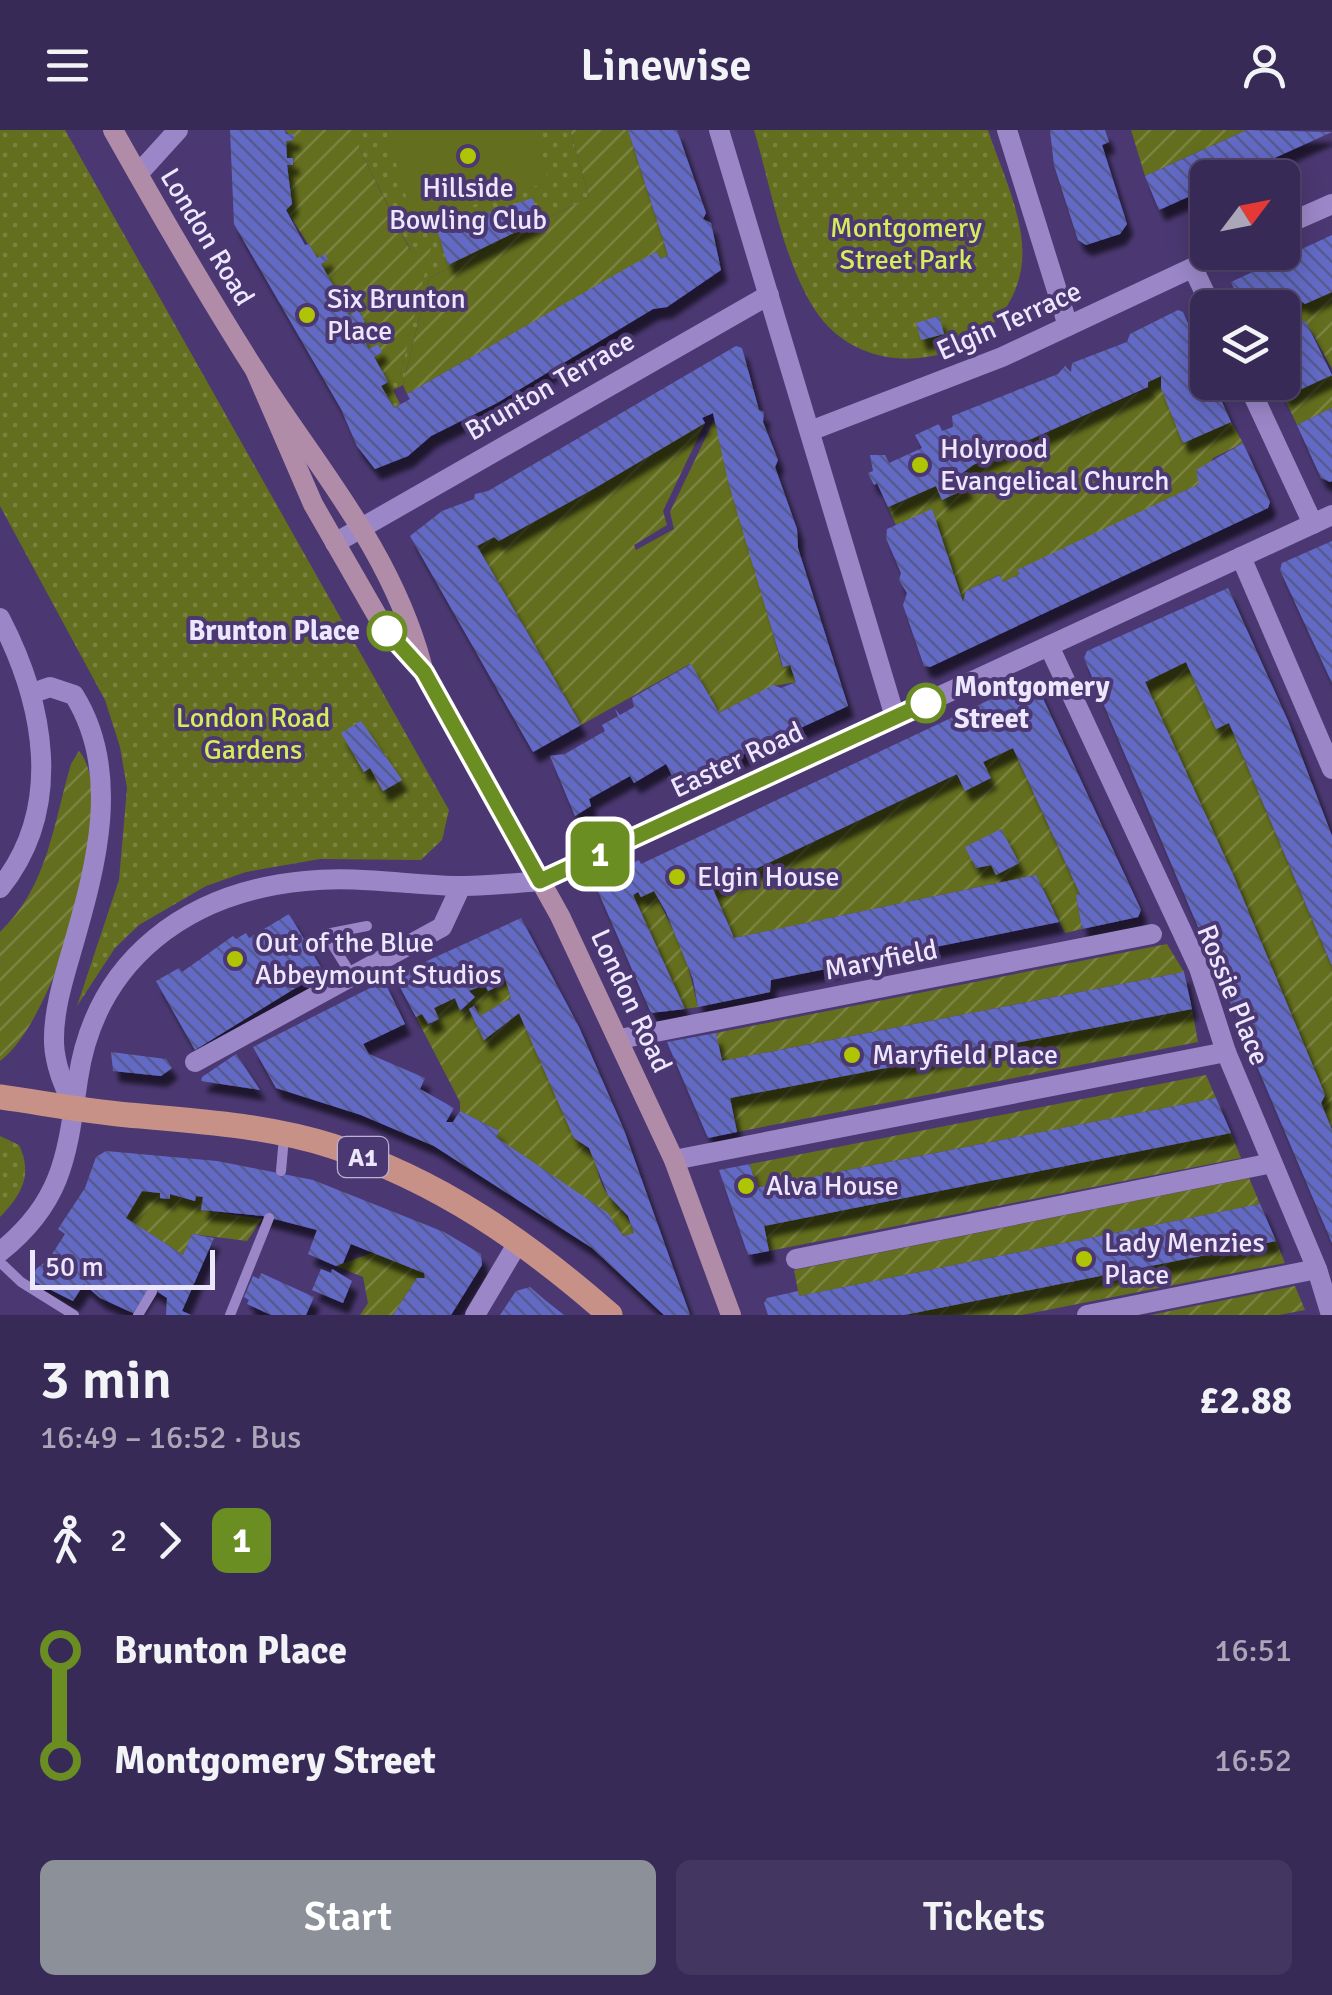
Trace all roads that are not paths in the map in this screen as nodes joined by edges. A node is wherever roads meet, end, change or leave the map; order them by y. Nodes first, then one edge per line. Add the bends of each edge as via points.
1 (113, 130) edge
2 (178, 130) edge
3 (718, 130) edge
4 (1007, 130) edge
5 (138, 174) junction
6 (1332, 204) edge
7 (1300, 218) edge
8 (1190, 269) edge
9 (768, 295) junction
10 (1068, 326) junction
11 (255, 370) junction
12 (1257, 400) edge
13 (810, 431) junction
14 (1322, 520) edge
15 (360, 526) junction
16 (335, 543) junction
17 (1241, 557) junction
18 (0, 618) edge
19 (1049, 646) junction
20 (424, 672) junction
21 (34, 693) junction
22 (895, 717) junction
23 (1332, 769) edge
24 (540, 881) junction
25 (461, 886) junction
26 (0, 888) edge
27 (367, 926) dead end
28 (1152, 934) dead end
29 (353, 976) junction
30 (620, 1039) junction
31 (1226, 1052) junction
32 (195, 1062) dead end
33 (0, 1097) edge
34 (74, 1108) junction
35 (284, 1134) junction
36 (674, 1160) junction
37 (1272, 1163) junction
38 (281, 1171) dead end
39 (269, 1218) dead end
40 (519, 1242) junction
41 (0, 1252) edge
42 (796, 1259) dead end
43 (0, 1262) edge
44 (1317, 1270) junction
45 (152, 1292) dead end
46 (74, 1315) edge
47 (138, 1315) edge
48 (230, 1315) edge
49 (475, 1315) edge
50 (610, 1315) edge
51 (731, 1315) edge
52 (1087, 1315) edge
53 (1331, 1315) edge

1 - 5 main road, London Road
2 - 5 street
3 - 9 street
4 - 10 street
5 - 11 main road, London Road
6 - 7 street
8 - 10 street, Elgin Terrace
9 - 13 street
9 - 15 street, Brunton Terrace
10 - 13 street, Elgin Terrace
11 - 15 main road, London Road
11 - 16 main road, London Road via 300,480
12 - 14 street
13 - 22 street
14 - 17 street, Easter Road
15 - 16 street
15 - 20 main road, London Road via 408,613
16 - 20 main road, London Road via 383,626
17 - 19 street, Easter Road
17 - 23 street
18 - 21 street
19 - 22 street, Easter Road
19 - 31 street, Rossie Place via 1200,968
20 - 24 main road, London Road
21 - 26 street via 42,753 37,808
21 - 34 street via 50,687 74,695 100,774 98,850 55,1026 56,1060
22 - 24 street, Easter Road
24 - 25 street, Easter Road
24 - 30 main road, London Road
25 - 29 street via 442,927
25 - 34 street, Easter Road via 282,883 216,903 162,930 124,968 103,1004 85,1048
27 - 29 lane via 326,934
28 - 30 street, Maryfield
29 - 32 street
30 - 36 main road, London Road
31 - 36 street
31 - 37 street, Rossie Place
33 - 34 main road, A1
34 - 35 main road, A1
34 - 41 street, Easter Road via 52,1196
35 - 38 lane
35 - 40 main road, A1 via 330,1145 429,1186
36 - 51 main road, London Road
37 - 42 street
37 - 44 street, Rossie Place
39 - 48 lane
40 - 49 street
40 - 50 main road, A1
43 - 46 lane
44 - 52 street
44 - 53 street, Rossie Place
45 - 47 lane

